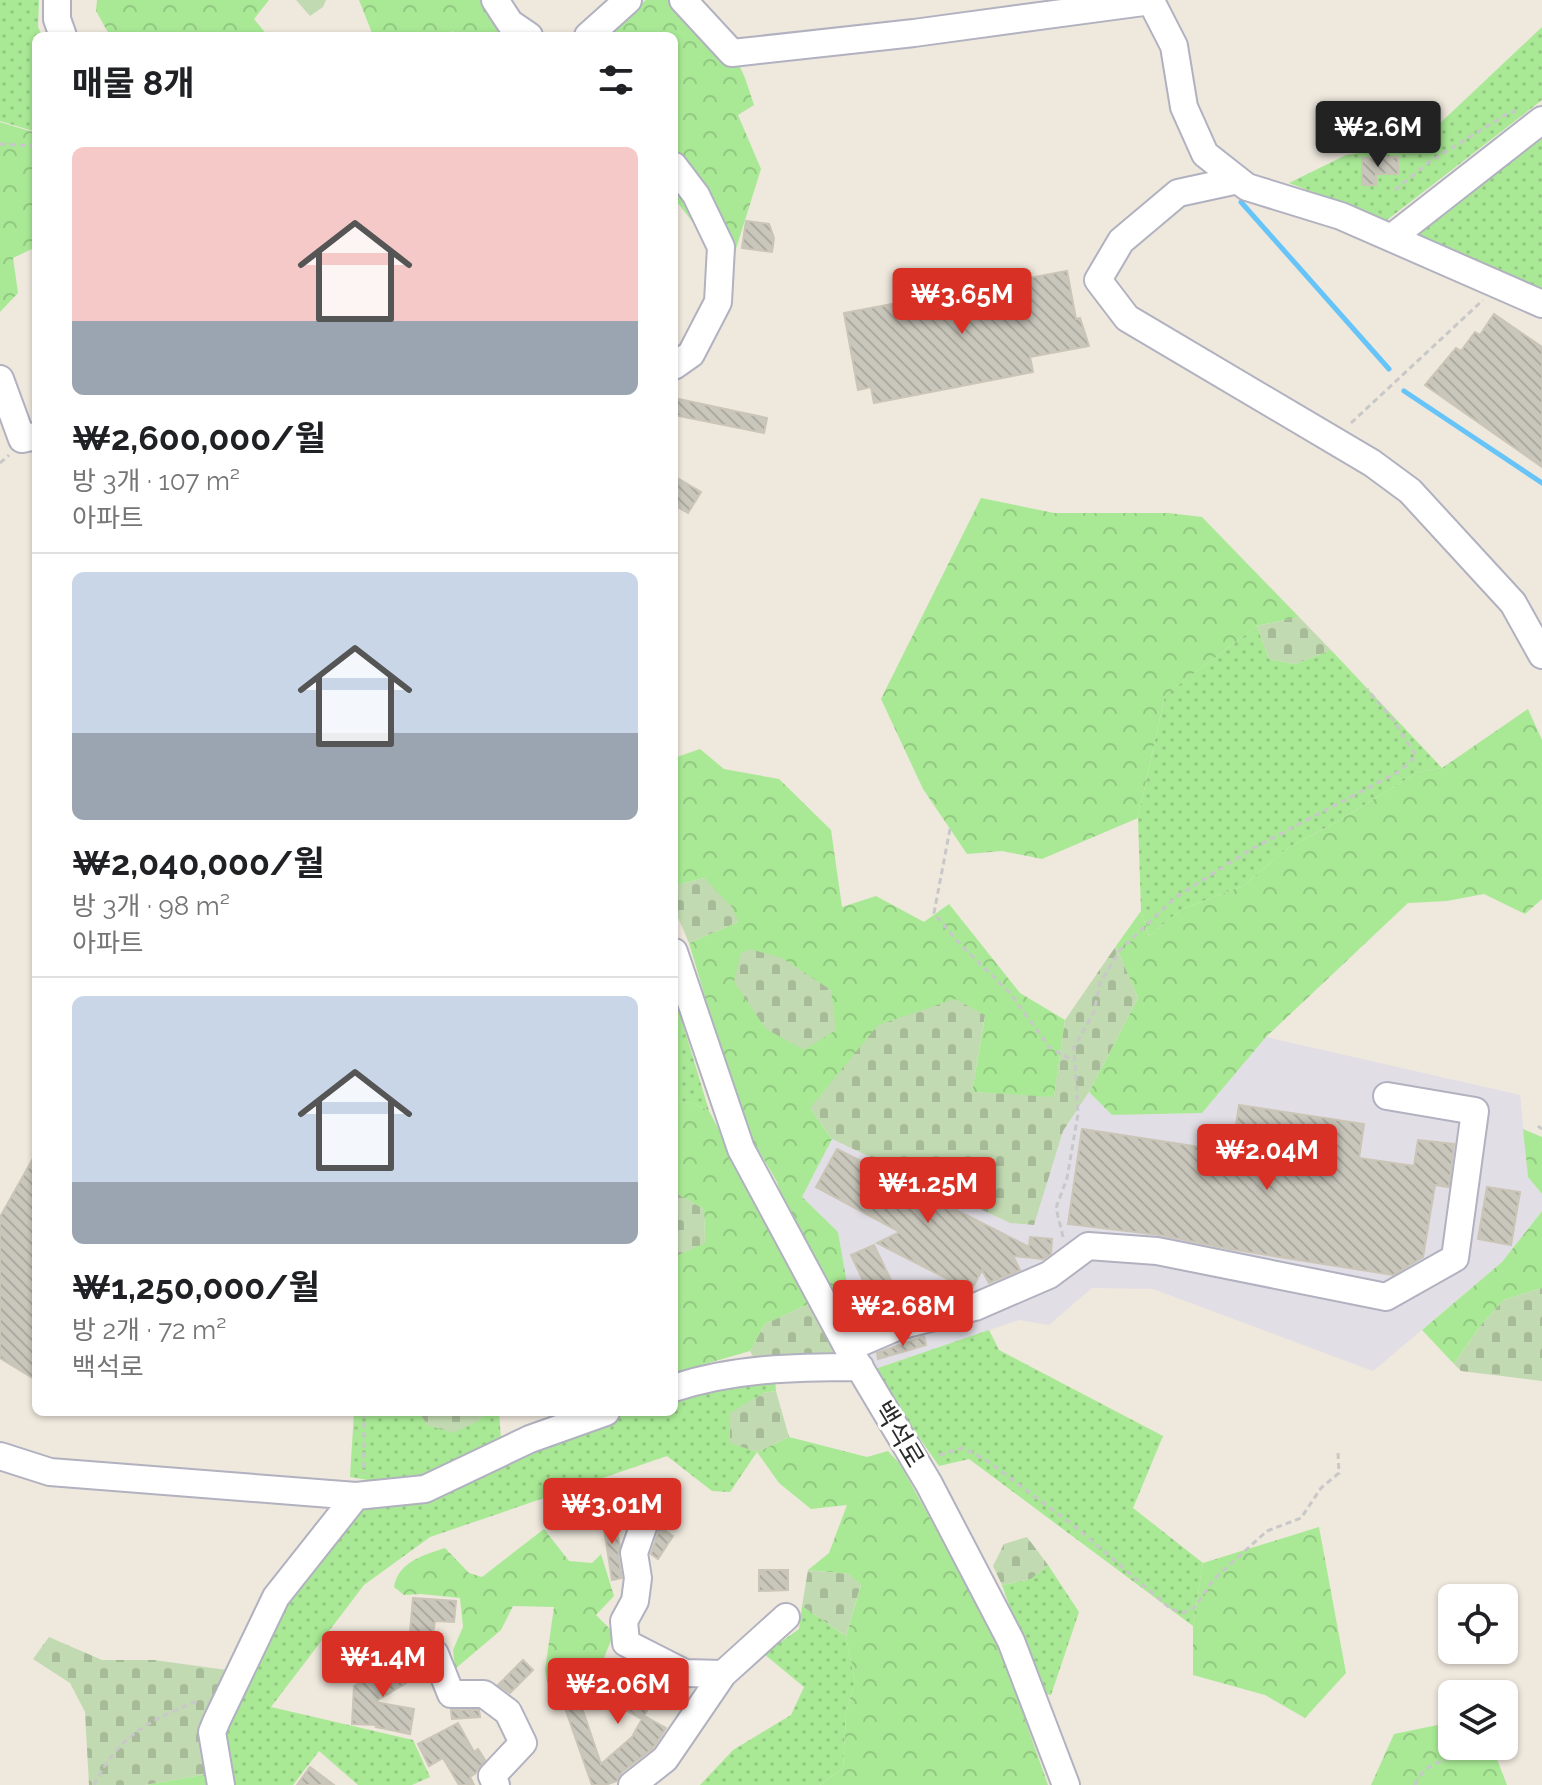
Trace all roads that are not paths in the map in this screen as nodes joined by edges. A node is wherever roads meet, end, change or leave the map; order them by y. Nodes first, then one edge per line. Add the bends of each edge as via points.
1 (57, 0) edge
2 (495, 0) edge
3 (628, 0) edge
4 (683, 0) edge
5 (62, 32) edge
6 (523, 32) edge
7 (592, 32) edge
8 (1530, 115) edge
9 (678, 171) edge
10 (1238, 180) junction
11 (1391, 238) junction
12 (1542, 304) edge
13 (678, 363) edge
14 (0, 379) edge
15 (29, 437) edge
16 (1542, 655) edge
17 (678, 964) edge
18 (1387, 1096) dead end
19 (854, 1357) junction
20 (678, 1387) edge
21 (595, 1416) edge
22 (0, 1456) edge
23 (356, 1496) junction
24 (645, 1521) dead end
25 (786, 1617) dead end
26 (435, 1654) dead end
27 (723, 1674) junction
28 (221, 1785) edge
29 (496, 1785) edge
30 (632, 1785) edge
31 (1066, 1785) edge

1 - 5 street
2 - 6 street
3 - 7 street
4 - 10 street via 732,53 1151,1 1174,46 1184,107 1205,154
8 - 11 street
9 - 13 street via 721,247 718,302 691,354
10 - 11 street
10 - 16 street via 1178,193 1121,241 1098,280 1127,318 1333,439 1410,491 1513,603
11 - 12 street
14 - 15 street
17 - 19 street, 백석로 via 741,1149
18 - 19 street via 1475,1111 1455,1258 1386,1297 1157,1251 1088,1246 1049,1275 975,1307 899,1326
19 - 20 street
19 - 31 street, 백석로 via 1011,1641
21 - 23 street via 530,1439 425,1489
22 - 23 street via 50,1472
23 - 28 street via 276,1597 217,1720 212,1732
24 - 27 street via 634,1553 638,1578 635,1601 624,1621 626,1643 685,1673
25 - 27 street
26 - 29 street via 451,1694 484,1694 508,1712 523,1743 492,1776
27 - 30 street via 665,1759

